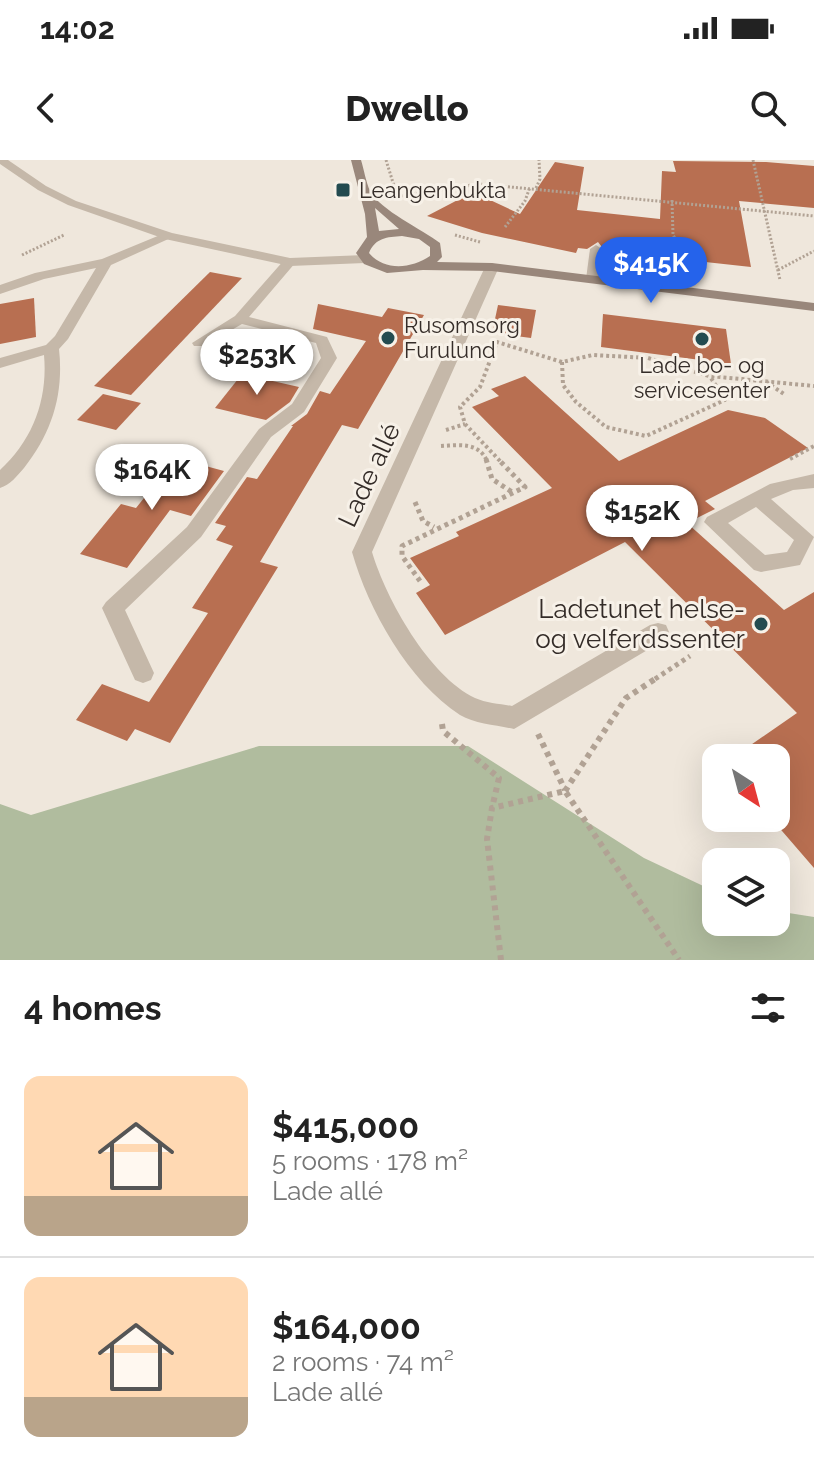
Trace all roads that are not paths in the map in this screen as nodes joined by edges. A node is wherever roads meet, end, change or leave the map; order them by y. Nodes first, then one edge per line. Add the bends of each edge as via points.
1 (1, 160) edge
2 (356, 160) edge
3 (364, 193) junction
4 (412, 233) junction
5 (169, 236) junction
6 (373, 238) junction
7 (596, 249) dead end
8 (438, 252) junction
9 (365, 259) junction
10 (106, 262) junction
11 (290, 262) junction
12 (424, 266) junction
13 (492, 267) junction
14 (0, 276) edge
15 (40, 276) junction
16 (593, 279) junction
17 (0, 290) edge
18 (814, 307) edge
19 (240, 319) junction
20 (199, 343) dead end
21 (51, 348) junction
22 (0, 363) edge
23 (0, 481) edge
24 (814, 481) edge
25 (758, 499) dead end
26 (658, 632) dead end
27 (143, 673) dead end

1 - 5 street via 72,203
2 - 3 street
3 - 4 street
3 - 6 street
4 - 6 street
4 - 8 street via 431,240
5 - 10 street
5 - 11 street
6 - 9 street via 363,248
7 - 16 street
8 - 12 street
8 - 13 street
9 - 11 street
9 - 12 street via 391,270
10 - 15 street
10 - 21 street
11 - 19 street
12 - 13 street
13 - 16 street
13 - 26 street, Lade allé via 362,552 373,589 431,678 470,708 514,718
14 - 15 street
15 - 17 street
16 - 18 street
19 - 20 street
19 - 27 street via 322,340 329,358 298,408 265,433 194,532 113,608
21 - 22 street
21 - 23 street via 55,375 46,415 23,462
24 - 25 street via 800,479

